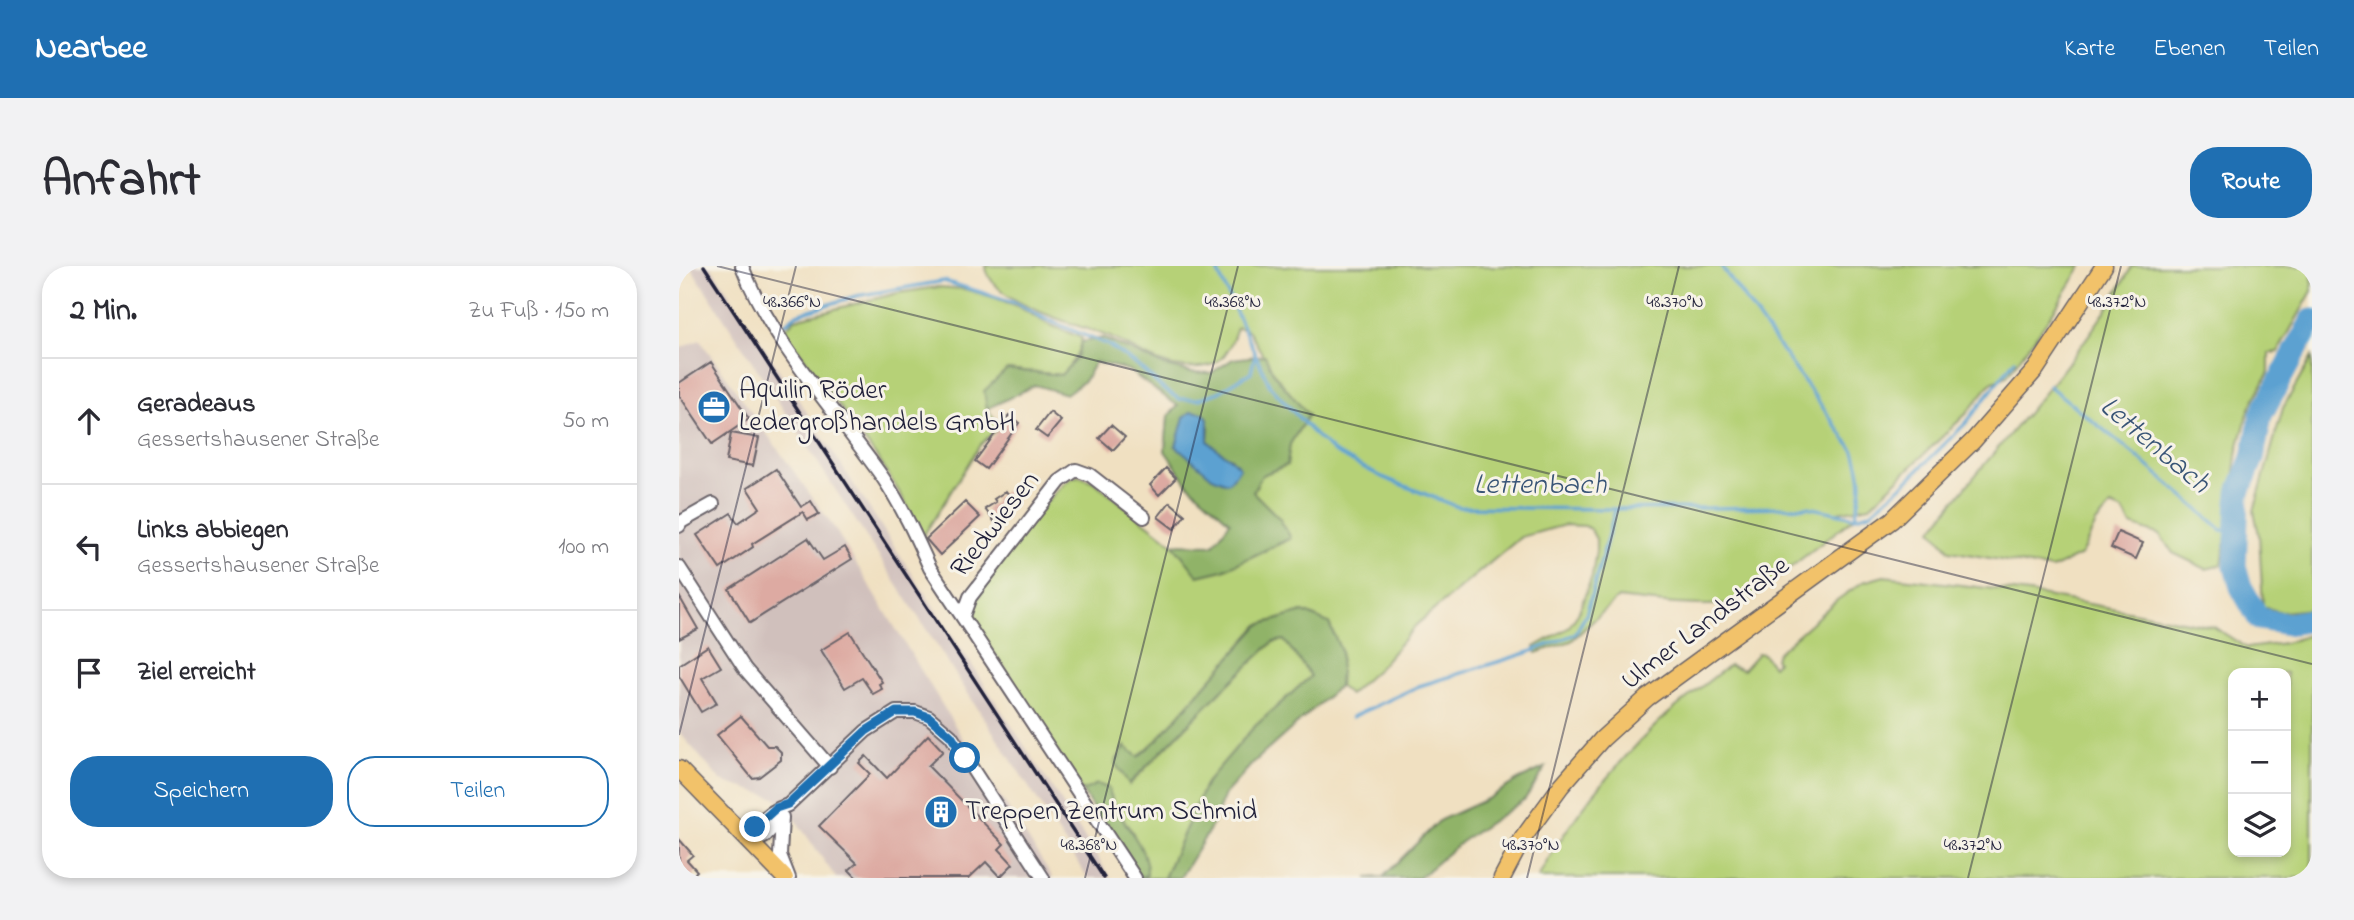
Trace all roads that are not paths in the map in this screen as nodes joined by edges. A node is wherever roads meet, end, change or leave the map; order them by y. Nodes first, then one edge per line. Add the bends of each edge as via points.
1 (741, 266) edge
2 (2104, 266) edge
3 (713, 504) dead end
4 (1144, 517) dead end
5 (679, 526) edge
6 (679, 567) edge
7 (963, 616) junction
8 (830, 767) junction
9 (679, 769) edge
10 (785, 811) junction
11 (750, 843) junction
12 (787, 878) edge
13 (1044, 878) edge
14 (1135, 878) edge
15 (1502, 878) edge

1 - 7 street via 763,312 884,480 930,568
2 - 15 main road, Ulmer Landstraße via 2033,372 1973,441 1892,520 1647,698 1602,739 1531,827
3 - 5 street
4 - 7 street, Riedwiesen via 1090,475 1076,470 1060,481 970,597
6 - 8 street via 745,668
7 - 14 street
8 - 10 street
8 - 13 street via 866,731 896,712 929,717 951,736
9 - 11 main road
10 - 11 street via 764,837
10 - 12 street via 780,855
11 - 12 main road

